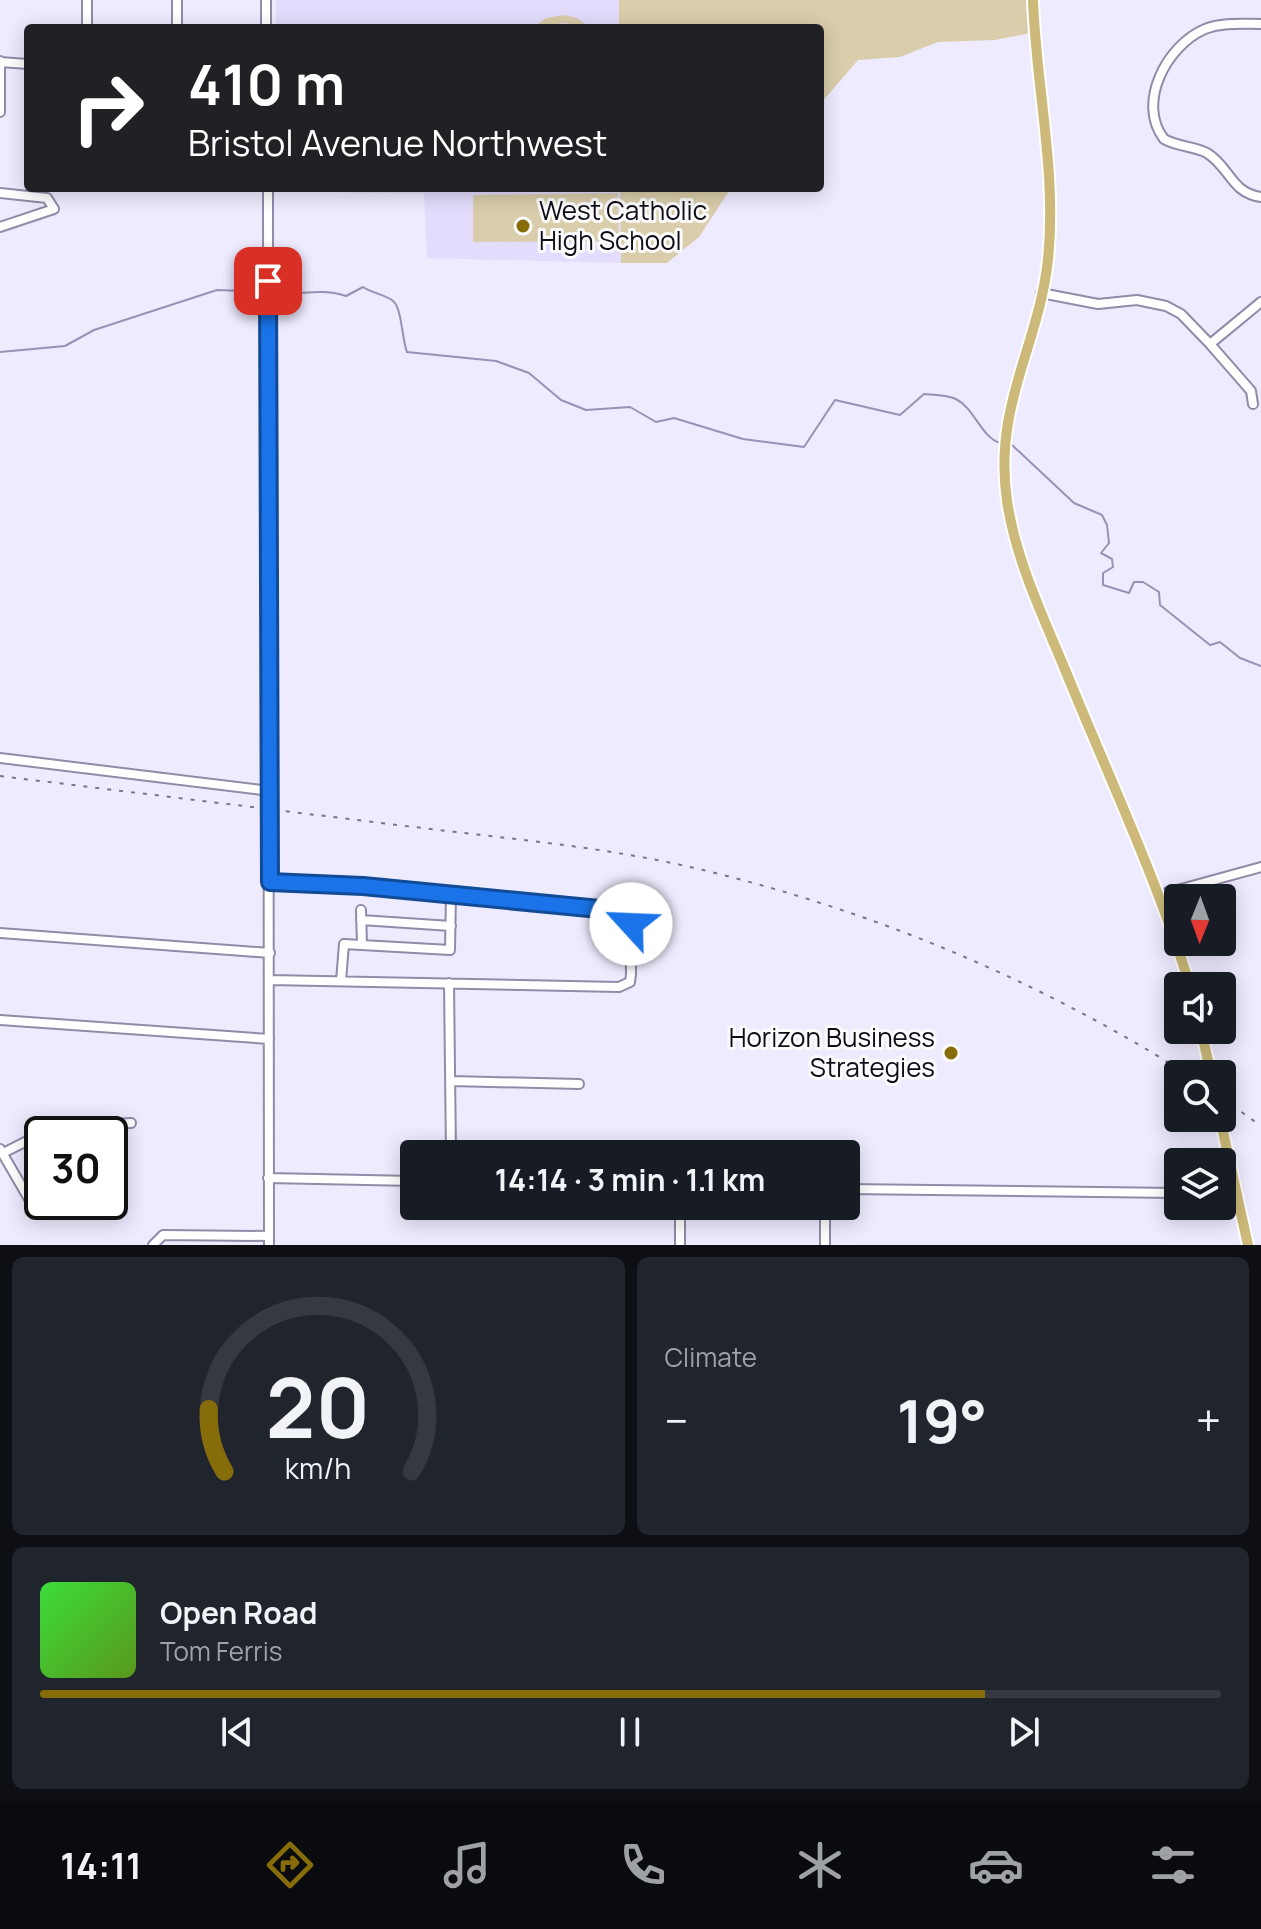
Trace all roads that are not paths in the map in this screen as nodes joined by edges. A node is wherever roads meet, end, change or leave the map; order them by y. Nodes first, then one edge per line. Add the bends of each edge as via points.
1 (87, 0) edge
2 (177, 0) edge
3 (266, 0) edge
4 (1033, 0) edge
5 (87, 24) edge
6 (177, 24) edge
7 (266, 24) edge
8 (1261, 24) edge
9 (0, 61) edge
10 (24, 64) edge
11 (0, 112) edge
12 (268, 192) edge
13 (0, 193) edge
14 (1261, 197) edge
15 (0, 227) edge
16 (1041, 293) junction
17 (1261, 302) edge
18 (1210, 344) junction
19 (1253, 404) dead end
20 (0, 758) edge
21 (270, 791) junction
22 (1261, 867) edge
23 (270, 882) junction
24 (451, 894) junction
25 (1159, 895) junction
26 (451, 926) junction
27 (0, 933) edge
28 (362, 944) junction
29 (270, 953) junction
30 (1185, 972) edge
31 (270, 980) junction
32 (341, 981) junction
33 (449, 983) junction
34 (0, 1020) edge
35 (269, 1039) junction
36 (451, 1081) junction
37 (579, 1084) dead end
38 (131, 1123) dead end
39 (451, 1140) edge
40 (1, 1150) edge
41 (268, 1178) junction
42 (400, 1181) edge
43 (860, 1189) edge
44 (24, 1190) edge
45 (1164, 1193) edge
46 (1236, 1194) edge
47 (680, 1220) edge
48 (825, 1220) edge
49 (269, 1240) edge
50 (153, 1245) edge
51 (680, 1245) edge
52 (825, 1245) edge
53 (1248, 1245) edge

1 - 5 street
2 - 6 street
3 - 7 street
4 - 16 main road via 1051,215
8 - 14 street via 1225,25 1188,38 1158,78 1155,120 1164,139 1206,152 1237,188
9 - 10 street
9 - 11 street
12 - 21 street
13 - 15 street via 47,198 54,209
16 - 18 street via 1098,304 1137,300 1166,306
16 - 25 main road via 1005,436 1011,520 1024,570
17 - 18 street
18 - 19 street via 1251,391
20 - 21 street
21 - 23 street
22 - 25 street
23 - 24 street
23 - 29 street
24 - 26 street
24 - 33 street via 620,911 630,918 631,974 630,982 619,987
25 - 30 main road
26 - 28 street via 450,950
26 - 28 street via 361,915
27 - 29 street
28 - 32 street via 344,944
29 - 31 street
31 - 32 street
31 - 35 street
32 - 33 street
33 - 36 street
34 - 35 street
35 - 41 street
36 - 37 street
36 - 39 street
38 - 40 street via 70,1124
40 - 44 street
41 - 42 street
41 - 49 street
43 - 45 street
46 - 53 main road
47 - 51 street
48 - 52 street
49 - 50 street via 163,1235

